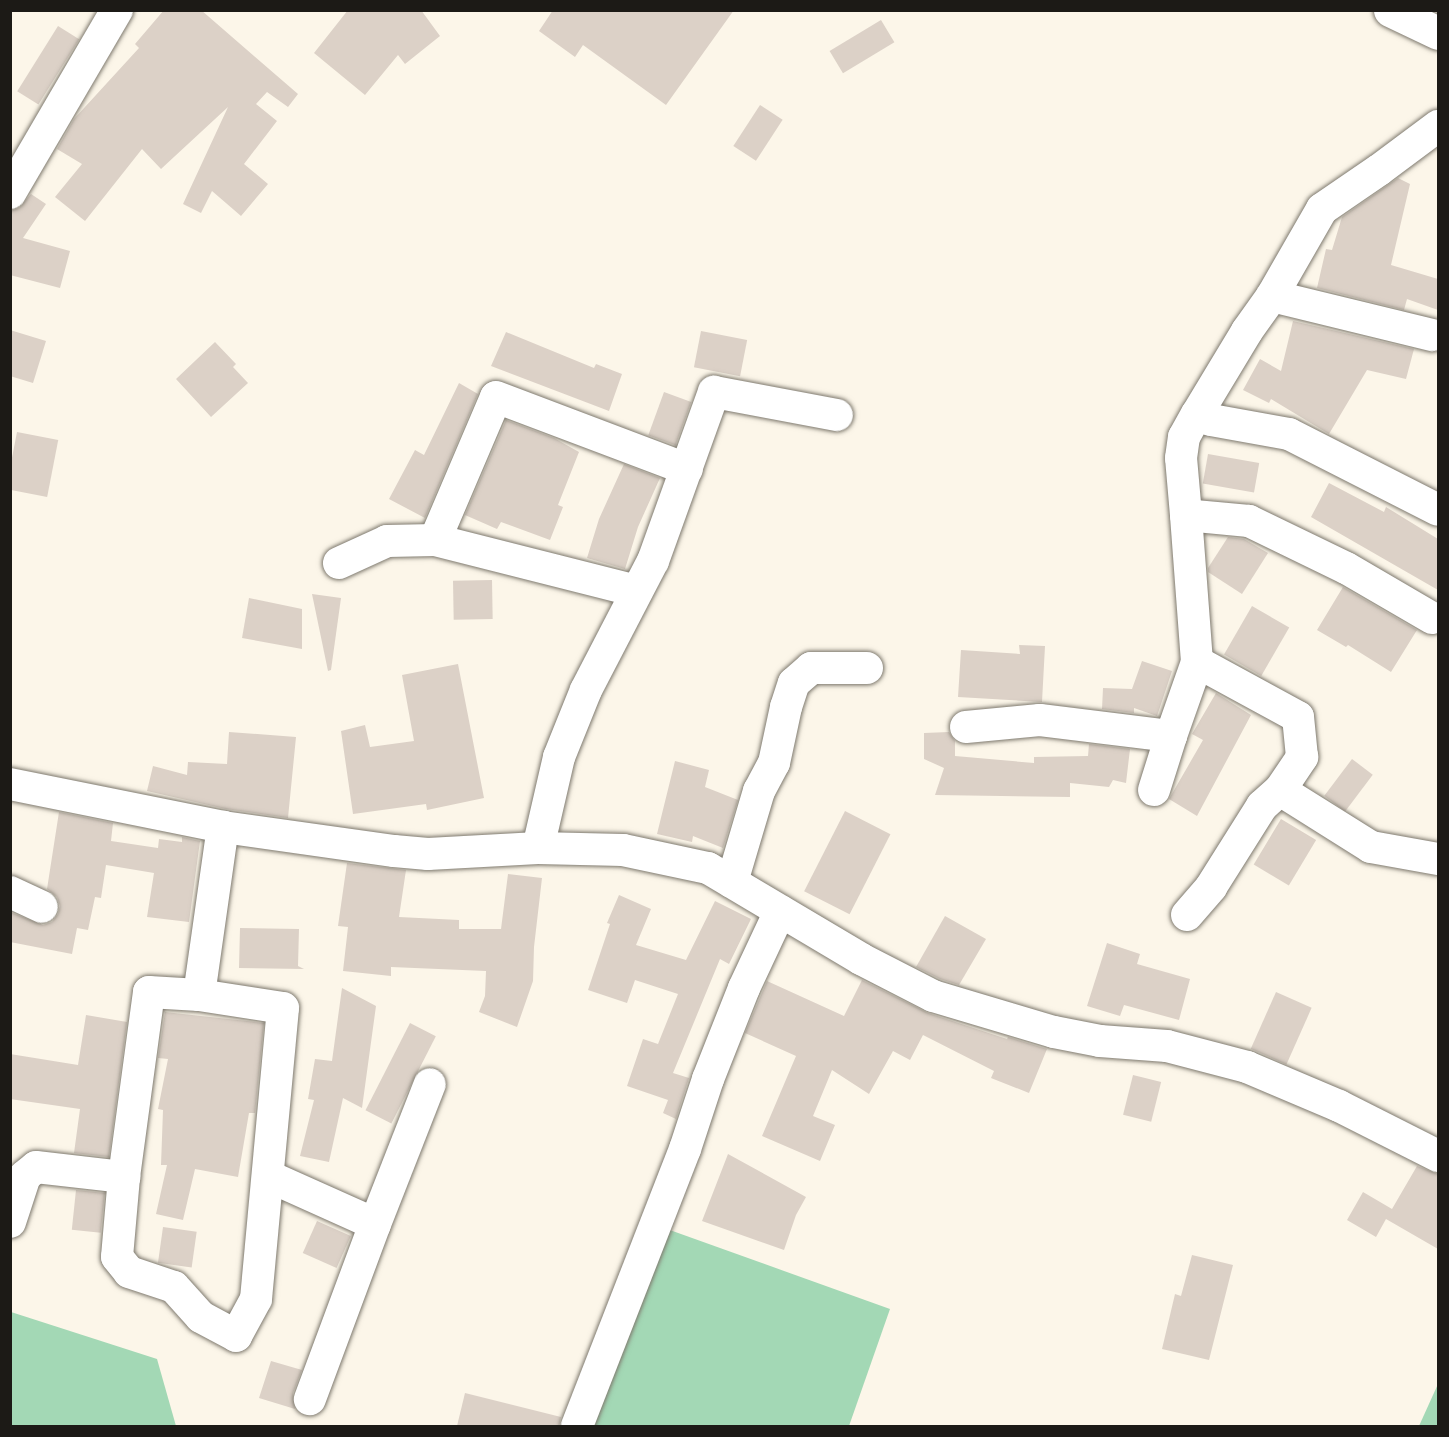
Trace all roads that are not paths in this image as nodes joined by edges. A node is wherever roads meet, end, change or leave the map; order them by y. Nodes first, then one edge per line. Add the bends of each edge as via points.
1 (117, 10) edge
2 (1390, 10) edge
3 (1438, 33) edge
4 (1438, 126) edge
5 (10, 193) edge
6 (1272, 296) junction
7 (1432, 335) dead end
8 (1197, 414) junction
9 (837, 415) dead end
10 (687, 469) junction
11 (1438, 510) edge
12 (1186, 515) junction
13 (435, 540) junction
14 (339, 563) dead end
15 (637, 591) junction
16 (1432, 618) dead end
17 (1197, 662) junction
18 (867, 668) dead end
19 (966, 727) dead end
20 (1171, 736) junction
21 (10, 784) edge
22 (1154, 790) dead end
23 (1280, 790) junction
24 (223, 826) junction
25 (538, 848) junction
26 (1438, 859) edge
27 (732, 882) junction
28 (10, 892) edge
29 (42, 908) dead end
30 (780, 910) junction
31 (1187, 915) dead end
32 (200, 995) junction
33 (430, 1084) dead end
34 (1438, 1156) edge
35 (268, 1176) junction
36 (124, 1177) junction
37 (10, 1222) edge
38 (375, 1224) junction
39 (310, 1399) dead end
40 (577, 1426) edge

1 - 5 street
2 - 3 highway
4 - 6 street via 1322,209
6 - 7 street
6 - 8 street
8 - 11 street via 1289,434
8 - 12 street via 1184,437 1181,458
9 - 10 street via 714,392
10 - 13 street via 496,397
10 - 15 street via 653,561
12 - 16 street via 1249,521 1346,568
12 - 17 street
13 - 14 street via 387,541
13 - 15 street
15 - 25 street via 586,690 558,757
17 - 20 street
17 - 23 street via 1298,717 1302,757
18 - 27 street via 811,668 794,682 774,763 759,791
19 - 20 street via 1040,720
20 - 22 street
21 - 24 street
23 - 26 street via 1371,847
23 - 31 street via 1262,806 1211,887
24 - 25 street via 428,854
24 - 32 street
25 - 27 street via 623,850 708,868
27 - 30 street
28 - 29 street
30 - 34 street via 933,996 1054,1032 1100,1041 1167,1046 1247,1067 1339,1106
30 - 40 street via 708,1079 685,1149
32 - 35 street via 283,1008
32 - 36 street via 149,992
33 - 38 street
35 - 36 street via 256,1299 236,1336 201,1317 174,1287 129,1272 117,1257
35 - 38 street
36 - 37 street via 36,1167 25,1176
38 - 39 street

